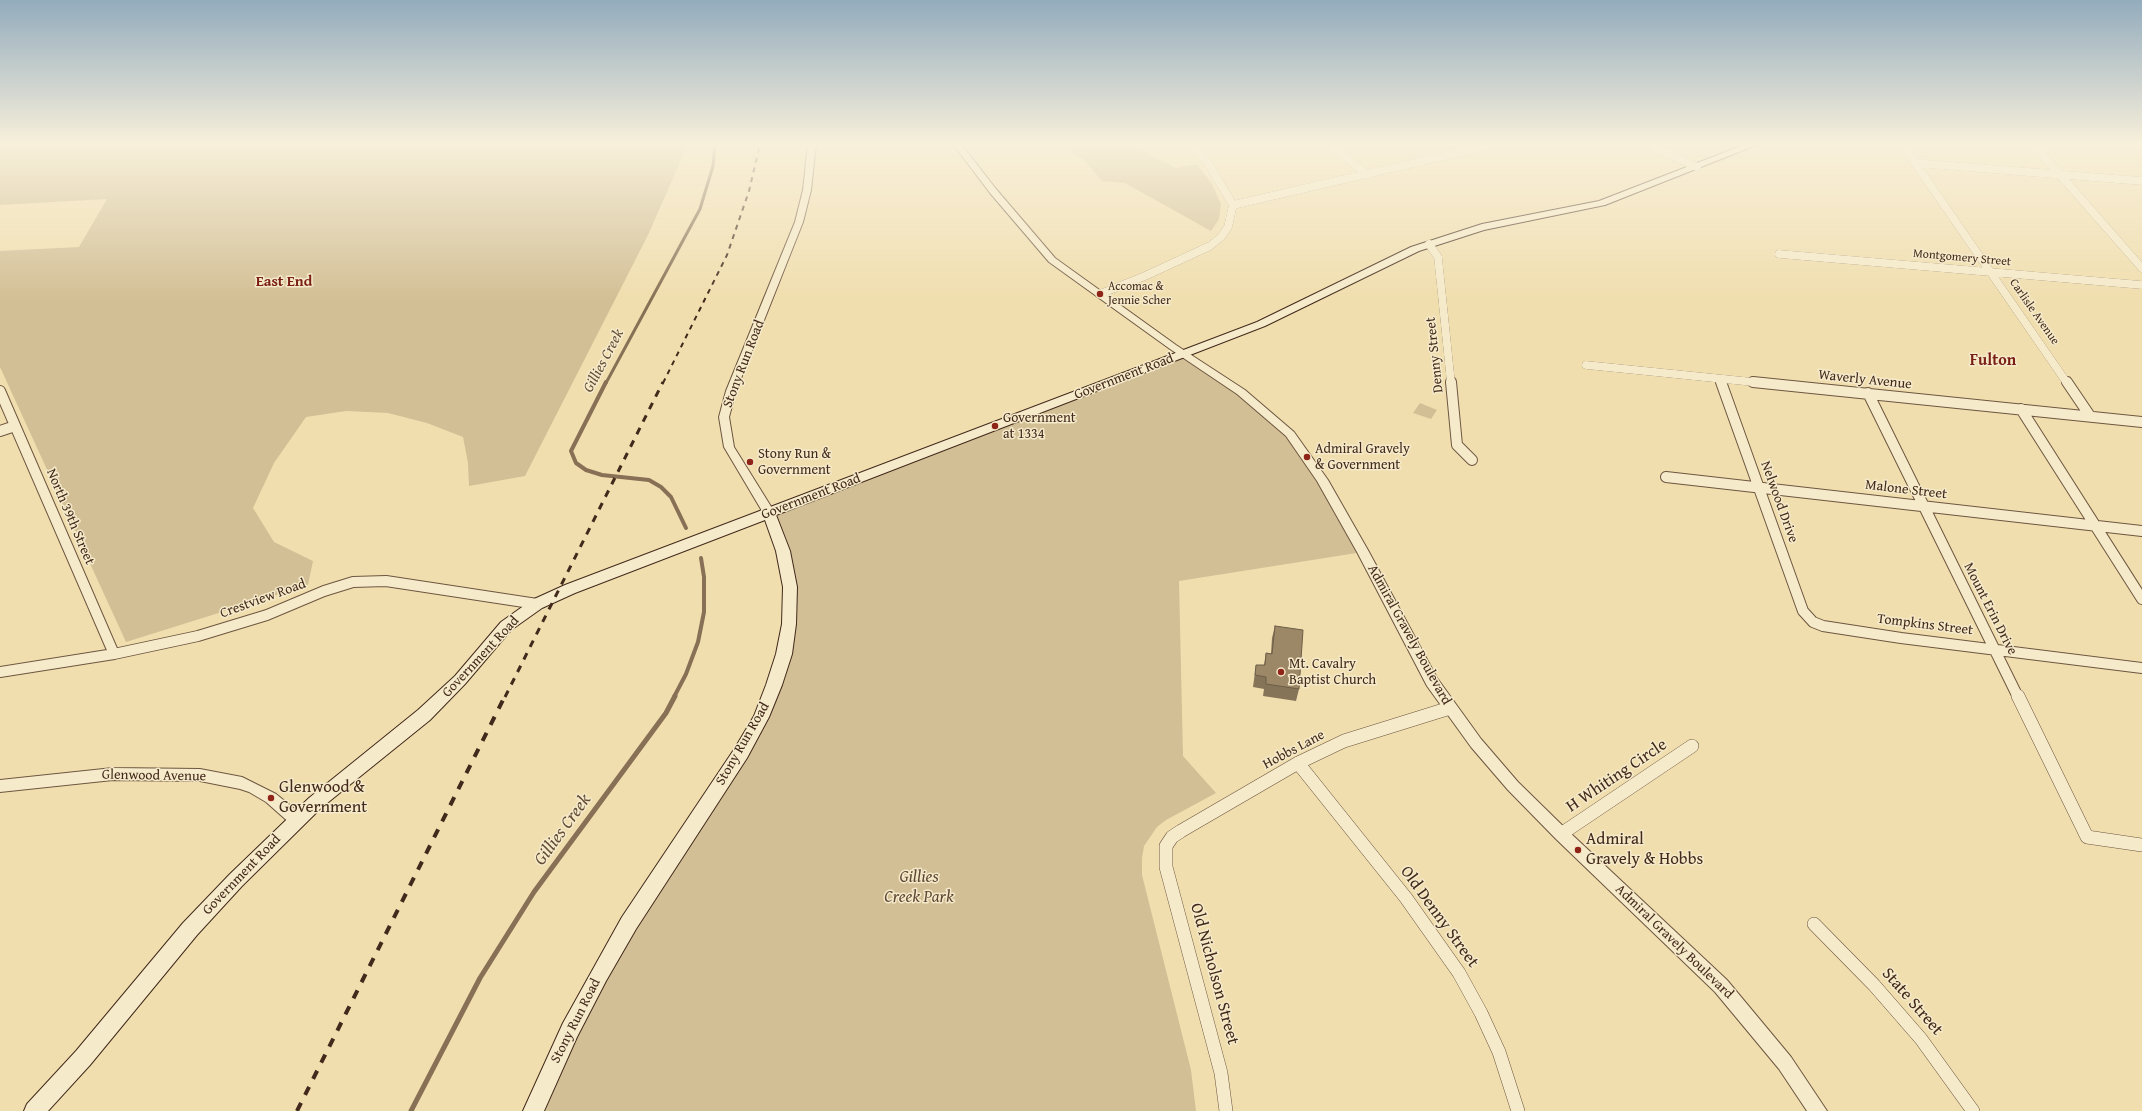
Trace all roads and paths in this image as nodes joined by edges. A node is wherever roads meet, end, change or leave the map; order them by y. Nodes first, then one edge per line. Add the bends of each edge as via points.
1 (806, 196) edge
2 (997, 196) edge
3 (1228, 196) edge
4 (1274, 196) edge
5 (1621, 196) edge
6 (1938, 196) edge
7 (2078, 196) edge
8 (1233, 205) junction
9 (1429, 244) junction
10 (1779, 254) dead end
11 (2142, 268) edge
12 (1990, 272) junction
13 (2142, 285) edge
14 (1100, 294) junction
15 (1184, 354) junction
16 (1586, 365) dead end
17 (1720, 379) junction
18 (0, 391) edge
19 (1868, 394) junction
20 (2021, 409) junction
21 (2090, 416) junction
22 (2142, 422) edge
23 (15, 426) junction
24 (0, 431) edge
25 (1472, 460) dead end
26 (1666, 477) dead end
27 (1759, 487) junction
28 (1923, 506) junction
29 (769, 513) junction
30 (2095, 526) junction
31 (2142, 531) edge
32 (2142, 599) edge
33 (537, 604) junction
34 (1823, 626) joint
35 (1995, 649) junction
36 (114, 654) junction
37 (2142, 668) edge
38 (0, 672) edge
39 (1450, 708) junction
40 (1692, 746) dead end
41 (1298, 763) junction
42 (0, 786) edge
43 (297, 820) junction
44 (1561, 834) junction
45 (2142, 845) edge
46 (1166, 846) joint
47 (1814, 924) dead end
48 (34, 1111) edge
49 (532, 1111) edge
50 (1226, 1111) edge
51 (1518, 1111) edge
52 (1818, 1111) edge
53 (1973, 1111) edge

1 - 29 street, Stony Run Road via 787,255 730,391 724,417 729,447
2 - 14 street, Admiral Gravely Boulevard via 1052,260
3 - 8 street
4 - 8 street
5 - 9 main road, Government Road via 1602,203 1482,227
6 - 12 street, Carlisle Avenue
7 - 11 street
8 - 14 street via 1228,227 1210,246
9 - 15 main road, Government Road via 1261,324
9 - 25 street, Denny Street via 1438,257 1457,445
10 - 12 street, Montgomery Street
12 - 13 street, Montgomery Street
12 - 21 street, Carlisle Avenue
14 - 15 street, Admiral Gravely Boulevard
15 - 29 main road, Government Road
15 - 39 street, Admiral Gravely Boulevard via 1256,403 1290,434 1300,447 1363,552 1432,682
16 - 17 street, Waverly Avenue
17 - 19 street, Waverly Avenue
17 - 27 street, Nelwood Drive
18 - 23 street, North 39th Street
19 - 20 street, Waverly Avenue
19 - 28 street, Mount Erin Drive
20 - 21 street, Waverly Avenue
20 - 30 street
21 - 22 street, Waverly Avenue
23 - 24 street
23 - 36 street, North 39th Street
26 - 27 street, Malone Street
27 - 28 street, Malone Street
27 - 34 street, Nelwood Drive via 1803,611 1813,622
28 - 30 street, Malone Street
28 - 35 street, Mount Erin Drive
29 - 33 main road, Government Road
29 - 49 main road, Stony Run Road via 783,551 790,587 789,624 784,654 774,685 761,717 741,753 662,870 599,975
30 - 31 street, Malone Street
30 - 32 street
33 - 36 street, Crestview Road via 386,581 365,581 340,586 225,629
33 - 43 main road, Government Road via 506,626 460,680 424,715
34 - 35 street, Tompkins Street
35 - 37 street, Tompkins Street
35 - 45 street, Mount Erin Drive via 2087,837
36 - 38 street, Crestview Road
39 - 41 street, Hobbs Lane via 1344,741
39 - 44 street, Admiral Gravely Boulevard via 1495,766
40 - 44 street, H Whiting Circle
41 - 46 street, Hobbs Lane via 1181,831 1172,837
41 - 51 street, Old Denny Street via 1419,915 1459,973 1499,1052
42 - 43 street, Glenwood Avenue via 113,774 200,774 254,788 271,798
43 - 48 main road, Government Road via 200,918 110,1028
44 - 52 street, Admiral Gravely Boulevard via 1722,986 1785,1063
46 - 50 street, Old Nicholson Street via 1166,867 1221,1073
47 - 53 street, State Street via 1874,985 1921,1039

